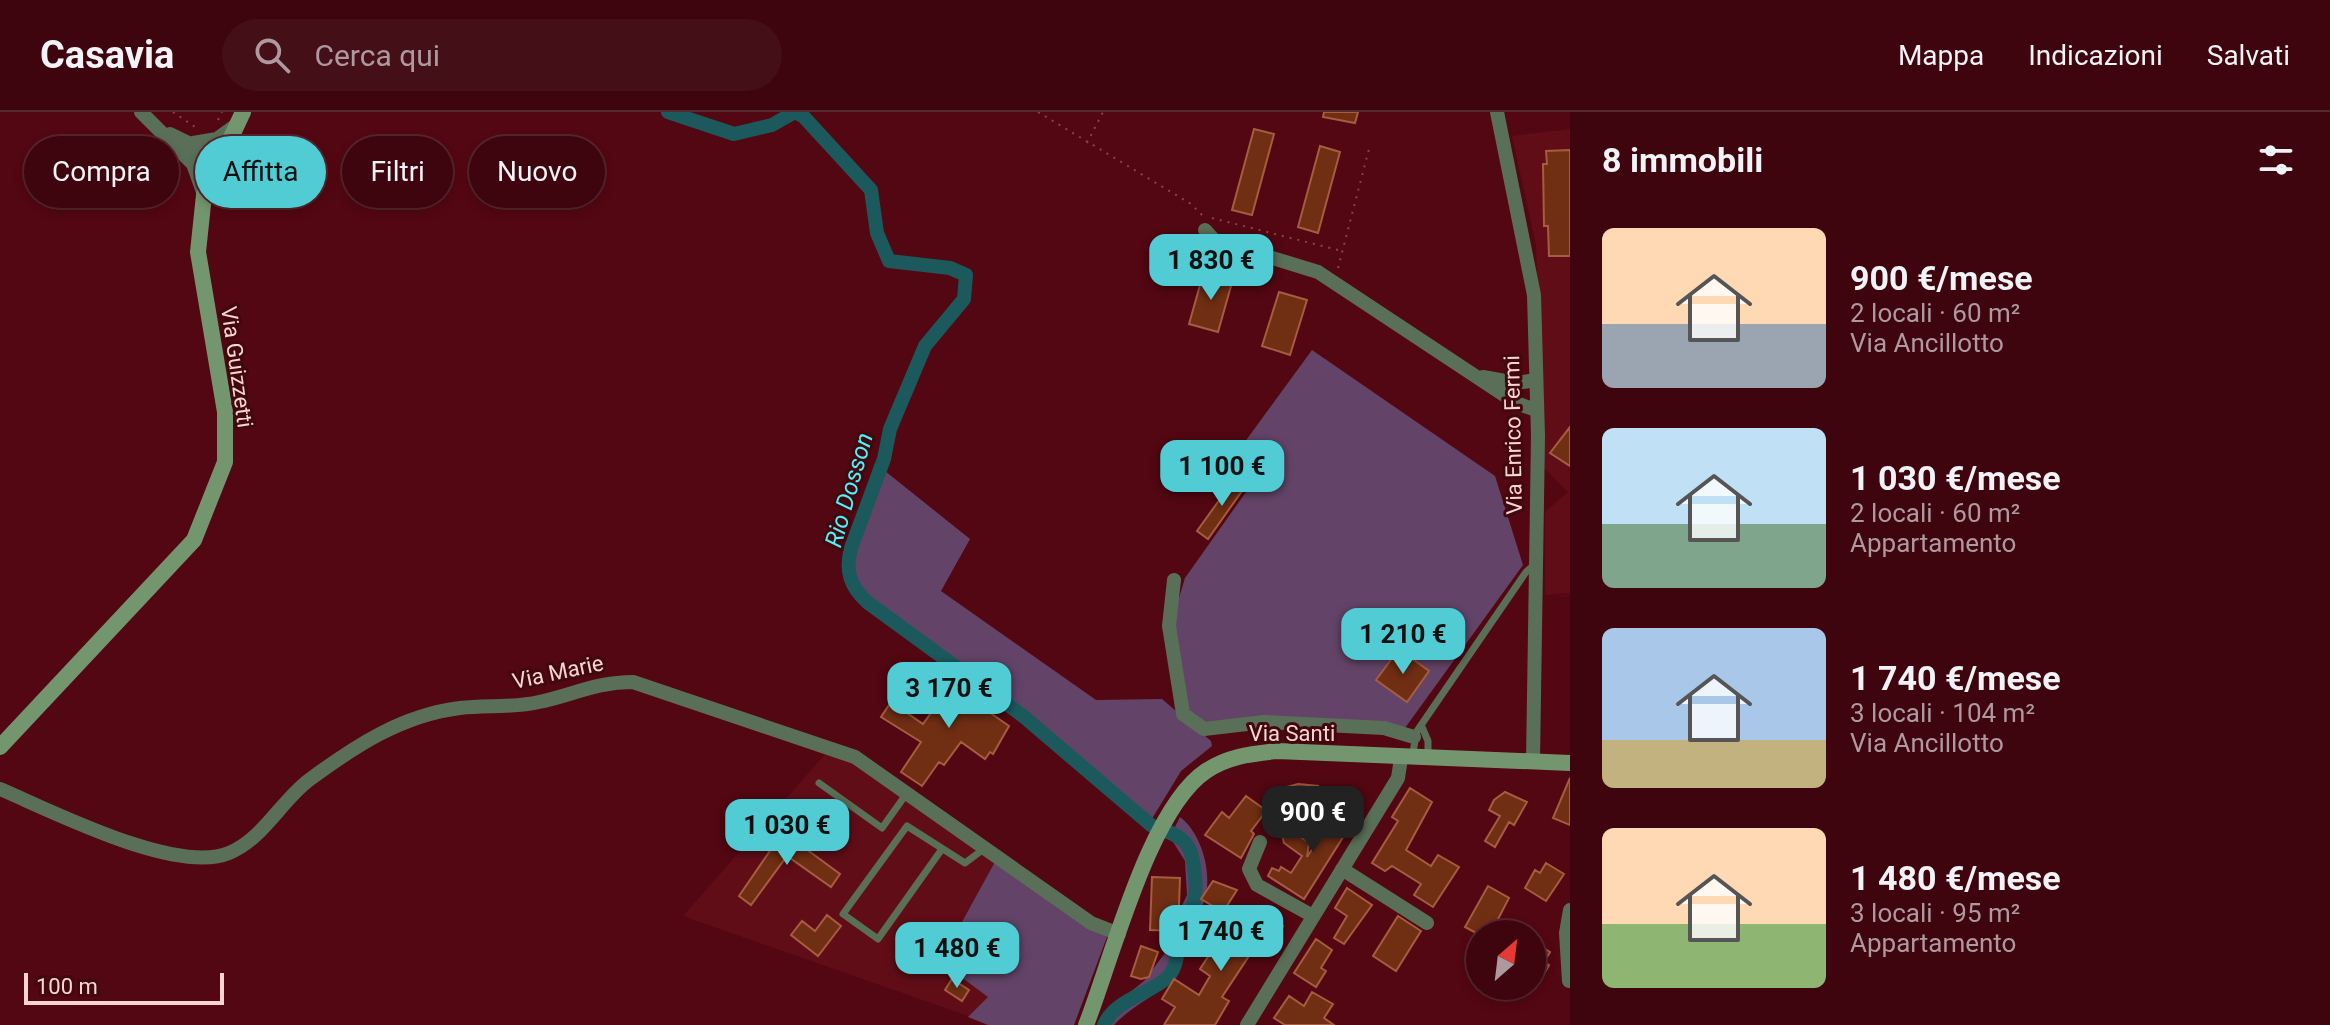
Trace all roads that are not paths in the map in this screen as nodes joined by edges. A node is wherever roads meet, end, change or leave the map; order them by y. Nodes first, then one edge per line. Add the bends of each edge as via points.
1 (141, 112) edge
2 (1497, 112) edge
3 (239, 119) edge
4 (186, 148) junction
5 (195, 150) edge
6 (195, 169) edge
7 (203, 208) edge
8 (1205, 230) dead end
9 (1474, 375) junction
10 (1536, 380) junction
11 (1536, 410) junction
12 (1536, 564) junction
13 (1174, 580) dead end
14 (1418, 732) junction
15 (0, 747) edge
16 (1414, 759) junction
17 (1533, 761) junction
18 (1570, 763) edge
19 (819, 783) dead end
20 (0, 789) edge
21 (908, 792) junction
22 (1260, 842) dead end
23 (985, 848) junction
24 (942, 849) junction
25 (1342, 869) junction
26 (1570, 910) edge
27 (1313, 916) junction
28 (1427, 923) dead end
29 (1119, 934) junction
30 (1569, 981) edge
31 (1086, 1025) edge
32 (1247, 1025) edge

1 - 4 street
2 - 10 street, Via Enrico Fermi via 1530,267
3 - 4 street via 217,139
4 - 5 street
4 - 6 street
7 - 15 street, Via Guizzetti via 198,252 225,412 225,462 194,540
8 - 9 street via 1214,240 1318,272
9 - 10 street via 1516,383
9 - 11 street
10 - 11 street, Via Enrico Fermi
11 - 12 street, Via Enrico Fermi
12 - 14 lane
12 - 17 street, Via Enrico Fermi
13 - 14 street via 1169,626 1183,714 1198,727 1293,723
14 - 16 lane
14 - 16 lane via 1428,741
16 - 17 street, Via Santi
16 - 25 street
16 - 29 street, Via Santi via 1277,751 1235,756 1205,771 1167,815
17 - 18 street, Via Santi
19 - 21 lane via 882,828
20 - 21 street, Via Marie via 162,853 228,854 254,837 302,785 366,739 458,708 538,703 604,682 633,682 855,757
21 - 23 street, Via Marie
22 - 27 street via 1249,869 1257,885
23 - 24 lane via 965,863
23 - 29 street, Via Marie via 1091,923
24 - 24 lane via 907,826 843,914 878,939
25 - 27 street
25 - 28 street
26 - 30 street
27 - 32 street
29 - 31 street, Via Santi

